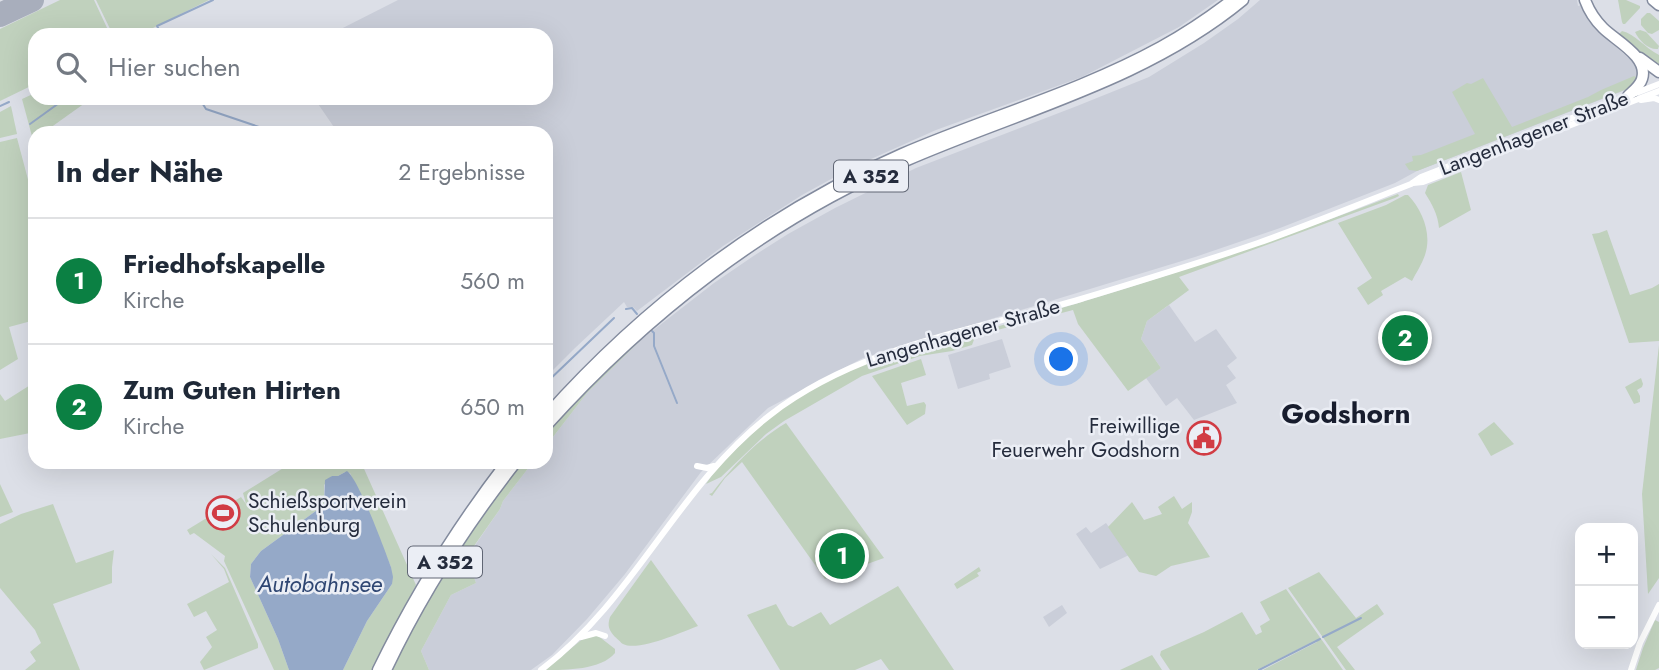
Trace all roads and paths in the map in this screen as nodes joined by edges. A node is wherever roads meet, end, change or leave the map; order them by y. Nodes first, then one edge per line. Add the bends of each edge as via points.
1 (1232, 0) edge
2 (1243, 0) edge
3 (1585, 0) edge
4 (1596, 0) edge
5 (1654, 0) edge
6 (1659, 5) edge
7 (1659, 72) edge
8 (1659, 84) edge
9 (1659, 91) edge
10 (1628, 99) junction
11 (1659, 100) edge
12 (553, 409) edge
13 (553, 418) edge
14 (716, 465) junction
15 (697, 466) dead end
16 (502, 469) edge
17 (511, 469) edge
18 (1659, 605) edge
19 (593, 623) junction
20 (580, 637) junction
21 (378, 670) edge
22 (386, 670) edge
23 (541, 670) edge
24 (1631, 670) edge

1 - 12 highway, A 352 via 1187,32 1118,68 898,156 803,205 679,289
2 - 13 highway, A 352 via 1136,68 902,162 787,223 654,319
3 - 10 highway via 1602,27 1642,66 1642,81
4 - 7 highway via 1595,11 1603,26
5 - 6 highway
8 - 10 main road, Langenhagener Straße
9 - 10 main road, Langenhagener Straße
10 - 11 main road
10 - 14 main road, Langenhagener Straße via 1297,229 1082,299 865,361 771,414
14 - 15 main road
14 - 19 main road, Langenhagener Straße
16 - 21 highway, A 352 via 436,564
17 - 22 highway, A 352 via 442,567
18 - 24 main road
19 - 20 main road, Langenhagener Straße
19 - 20 main road via 601,635
20 - 23 main road, Langenhagener Straße

